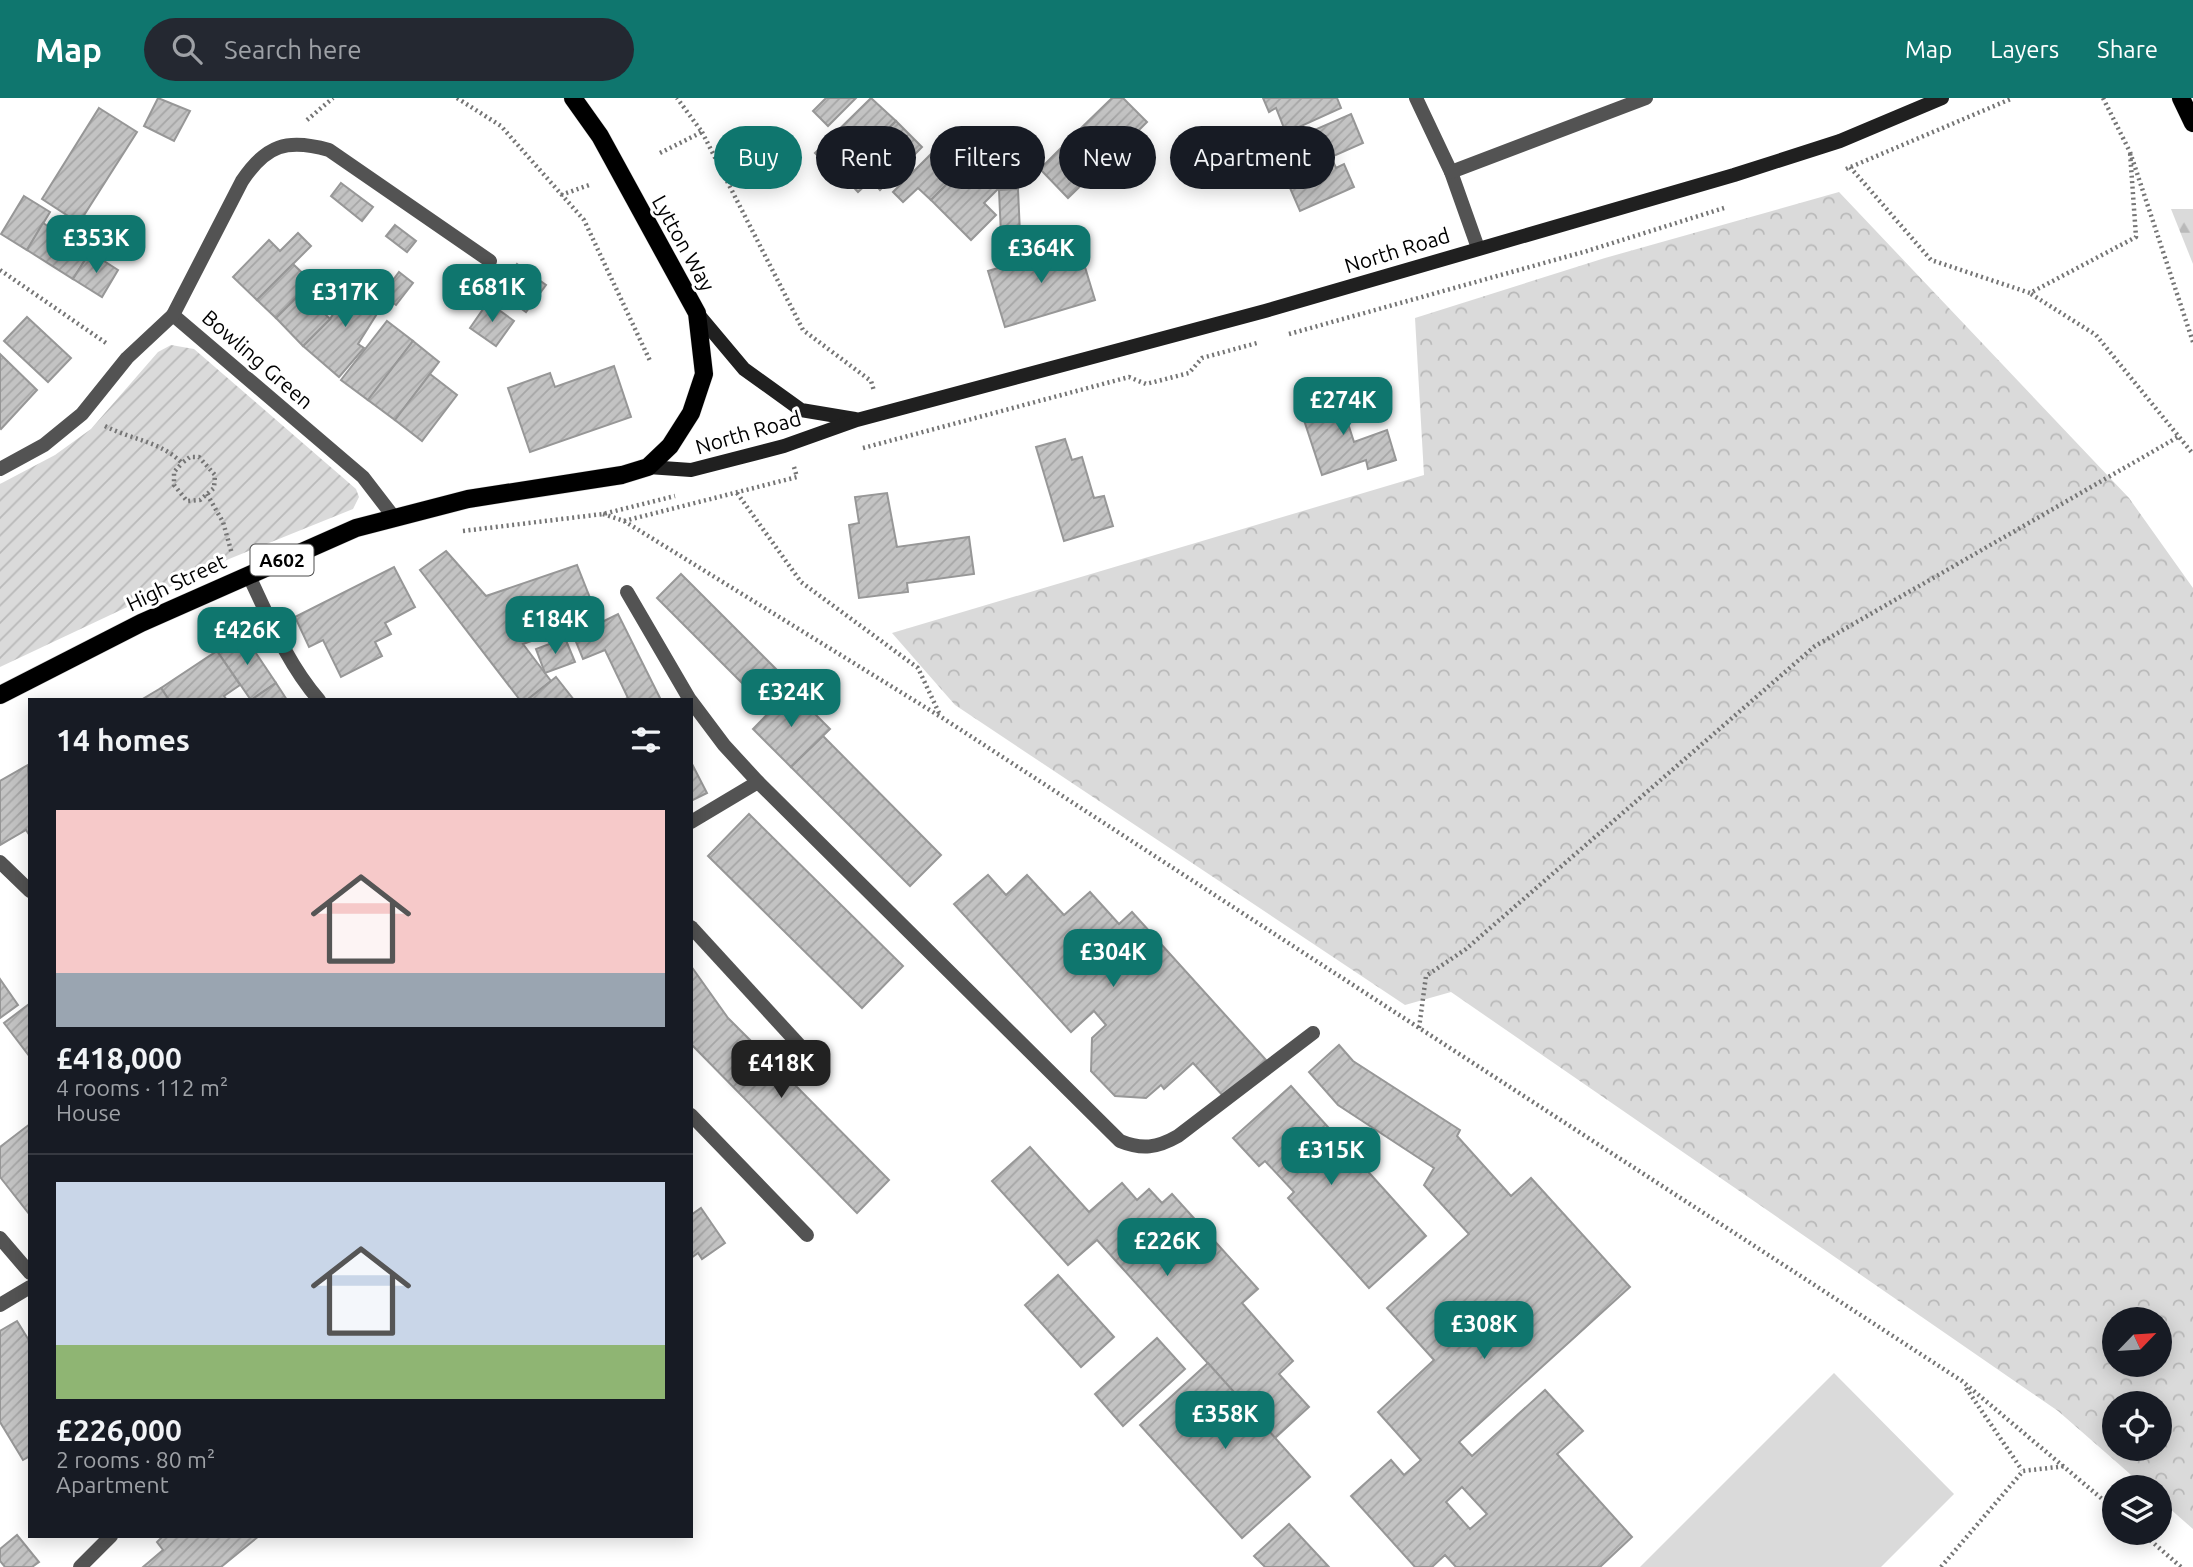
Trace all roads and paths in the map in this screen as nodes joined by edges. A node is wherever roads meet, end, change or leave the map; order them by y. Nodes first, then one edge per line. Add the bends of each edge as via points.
1 (457, 98) edge
2 (573, 98) edge
3 (677, 98) edge
4 (1416, 98) edge
5 (1646, 98) edge
6 (1942, 98) edge
7 (2103, 98) edge
8 (2181, 98) edge
9 (2193, 123) edge
10 (702, 132) junction
11 (1840, 141) junction
12 (2130, 152) junction
13 (660, 153) dead end
14 (1451, 172) junction
15 (592, 184) dead end
16 (561, 195) junction
17 (1478, 248) junction
18 (490, 261) dead end
19 (0, 270) edge
20 (2030, 293) junction
21 (696, 313) junction
22 (173, 314) junction
23 (2193, 342) edge
24 (127, 358) junction
25 (651, 363) dead end
26 (873, 386) dead end
27 (857, 420) junction
28 (126, 437) dead end
29 (2178, 437) junction
30 (903, 438) dead end
31 (887, 442) dead end
32 (2193, 454) edge
33 (182, 463) junction
34 (648, 467) junction
35 (0, 469) edge
36 (787, 479) dead end
37 (737, 493) junction
38 (207, 494) junction
39 (623, 509) dead end
40 (603, 514) junction
41 (393, 516) junction
42 (624, 521) junction
43 (453, 532) dead end
44 (245, 575) junction
45 (627, 592) dead end
46 (0, 695) edge
47 (317, 698) edge
48 (689, 698) edge
49 (693, 704) edge
50 (941, 717) junction
51 (758, 782) junction
52 (693, 821) edge
53 (0, 862) edge
54 (28, 889) edge
55 (693, 929) edge
56 (1419, 1028) junction
57 (1313, 1033) dead end
58 (803, 1049) dead end
59 (693, 1117) edge
60 (807, 1235) dead end
61 (0, 1238) edge
62 (28, 1271) edge
63 (28, 1288) edge
64 (0, 1305) edge
65 (1962, 1381) junction
66 (2066, 1466) junction
67 (2022, 1471) junction
68 (2102, 1498) edge
69 (109, 1538) edge
70 (2155, 1545) edge
71 (80, 1567) edge
72 (1941, 1567) edge
73 (2180, 1567) edge

1 - 16 path via 501,125
2 - 21 main road, Lytton Way via 600,136
3 - 10 path
4 - 14 street
5 - 14 street
6 - 11 main road, North Road
7 - 12 path
8 - 9 main road
10 - 13 path
10 - 26 path via 803,330
11 - 17 main road, North Road
11 - 20 path via 1851,167 1931,260
12 - 20 path via 2136,237
12 - 23 path
14 - 17 street
15 - 16 path
16 - 25 path via 584,220
17 - 27 main road, North Road via 1265,311
18 - 22 street, Bowling Green via 329,150 292,144 275,148 253,164
19 - 24 path
20 - 29 path via 2096,335
21 - 27 main road, North Road via 744,369 801,410
21 - 34 main road, Lytton Way via 704,374 698,395 682,430
22 - 24 street
22 - 41 street, Bowling Green via 363,477
24 - 35 street via 82,415
27 - 34 main road, North Road via 784,446 691,470
28 - 33 path via 155,443
29 - 32 path
29 - 56 path via 1815,646 1466,949 1426,976
30 - 31 path
33 - 38 path via 199,457 215,475 214,488
33 - 38 path via 174,472 174,485 187,500 200,500
34 - 41 main road, High Street / A602
36 - 37 path
37 - 42 path
37 - 50 path via 801,582 918,668
38 - 44 path
39 - 40 path
40 - 42 path
40 - 43 path
41 - 44 main road, High Street / A602
42 - 50 path
44 - 46 main road, High Street / A602
44 - 47 street via 289,659
45 - 48 street
49 - 51 street
50 - 56 path
51 - 52 street
51 - 57 street via 1120,1141 1160,1146
53 - 54 street
55 - 58 street
56 - 65 path
59 - 60 street
61 - 62 street
63 - 64 street
65 - 66 path
65 - 67 path
66 - 67 path
66 - 68 path
67 - 72 path
69 - 71 street
70 - 73 path

